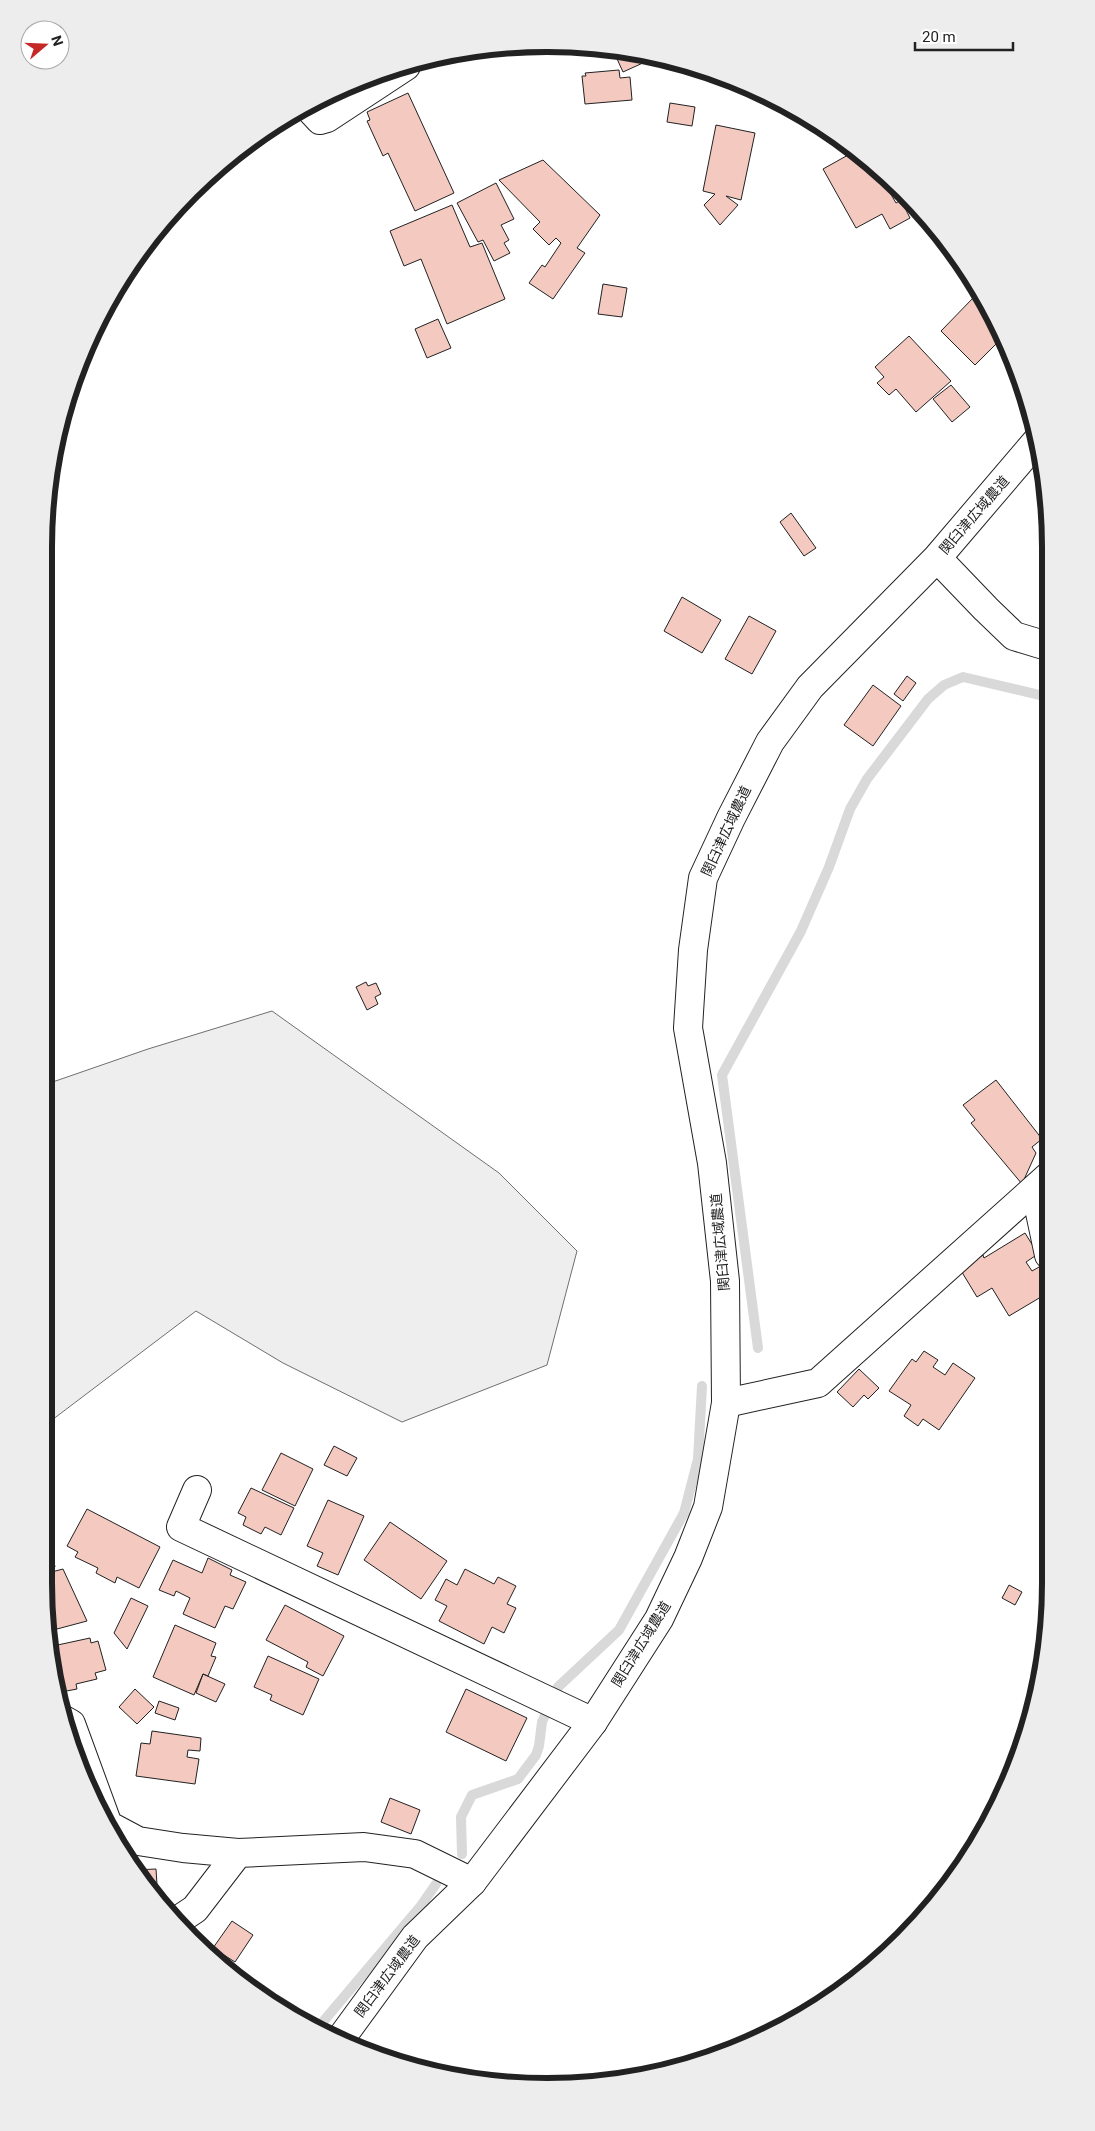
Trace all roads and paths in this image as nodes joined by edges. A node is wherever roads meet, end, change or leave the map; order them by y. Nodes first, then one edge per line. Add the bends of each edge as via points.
1 (384, 80) edge
2 (313, 112) edge
3 (1032, 447) edge
4 (937, 558) junction
5 (1042, 644) edge
6 (1042, 1182) edge
7 (726, 1403) junction
8 (198, 1490) dead end
9 (593, 1722) junction
10 (119, 1830) edge
11 (238, 1853) junction
12 (472, 1882) junction
13 (182, 1918) edge
14 (344, 2034) edge

1 - 2 street via 327,118 320,120
3 - 4 street, 関臼津広域農道
4 - 5 street via 1014,636
4 - 7 street, 関臼津広域農道 via 810,688 770,742 703,878 693,950 688,1028 712,1163 723,1261
6 - 7 street via 818,1383
7 - 9 street, 関臼津広域農道 via 708,1507 688,1558 659,1619
8 - 9 street via 181,1526
9 - 12 street, 関臼津広域農道
10 - 11 street via 138,1840
11 - 12 street via 364,1847 415,1854
11 - 13 street via 195,1910
12 - 14 street, 関臼津広域農道 via 415,1936

